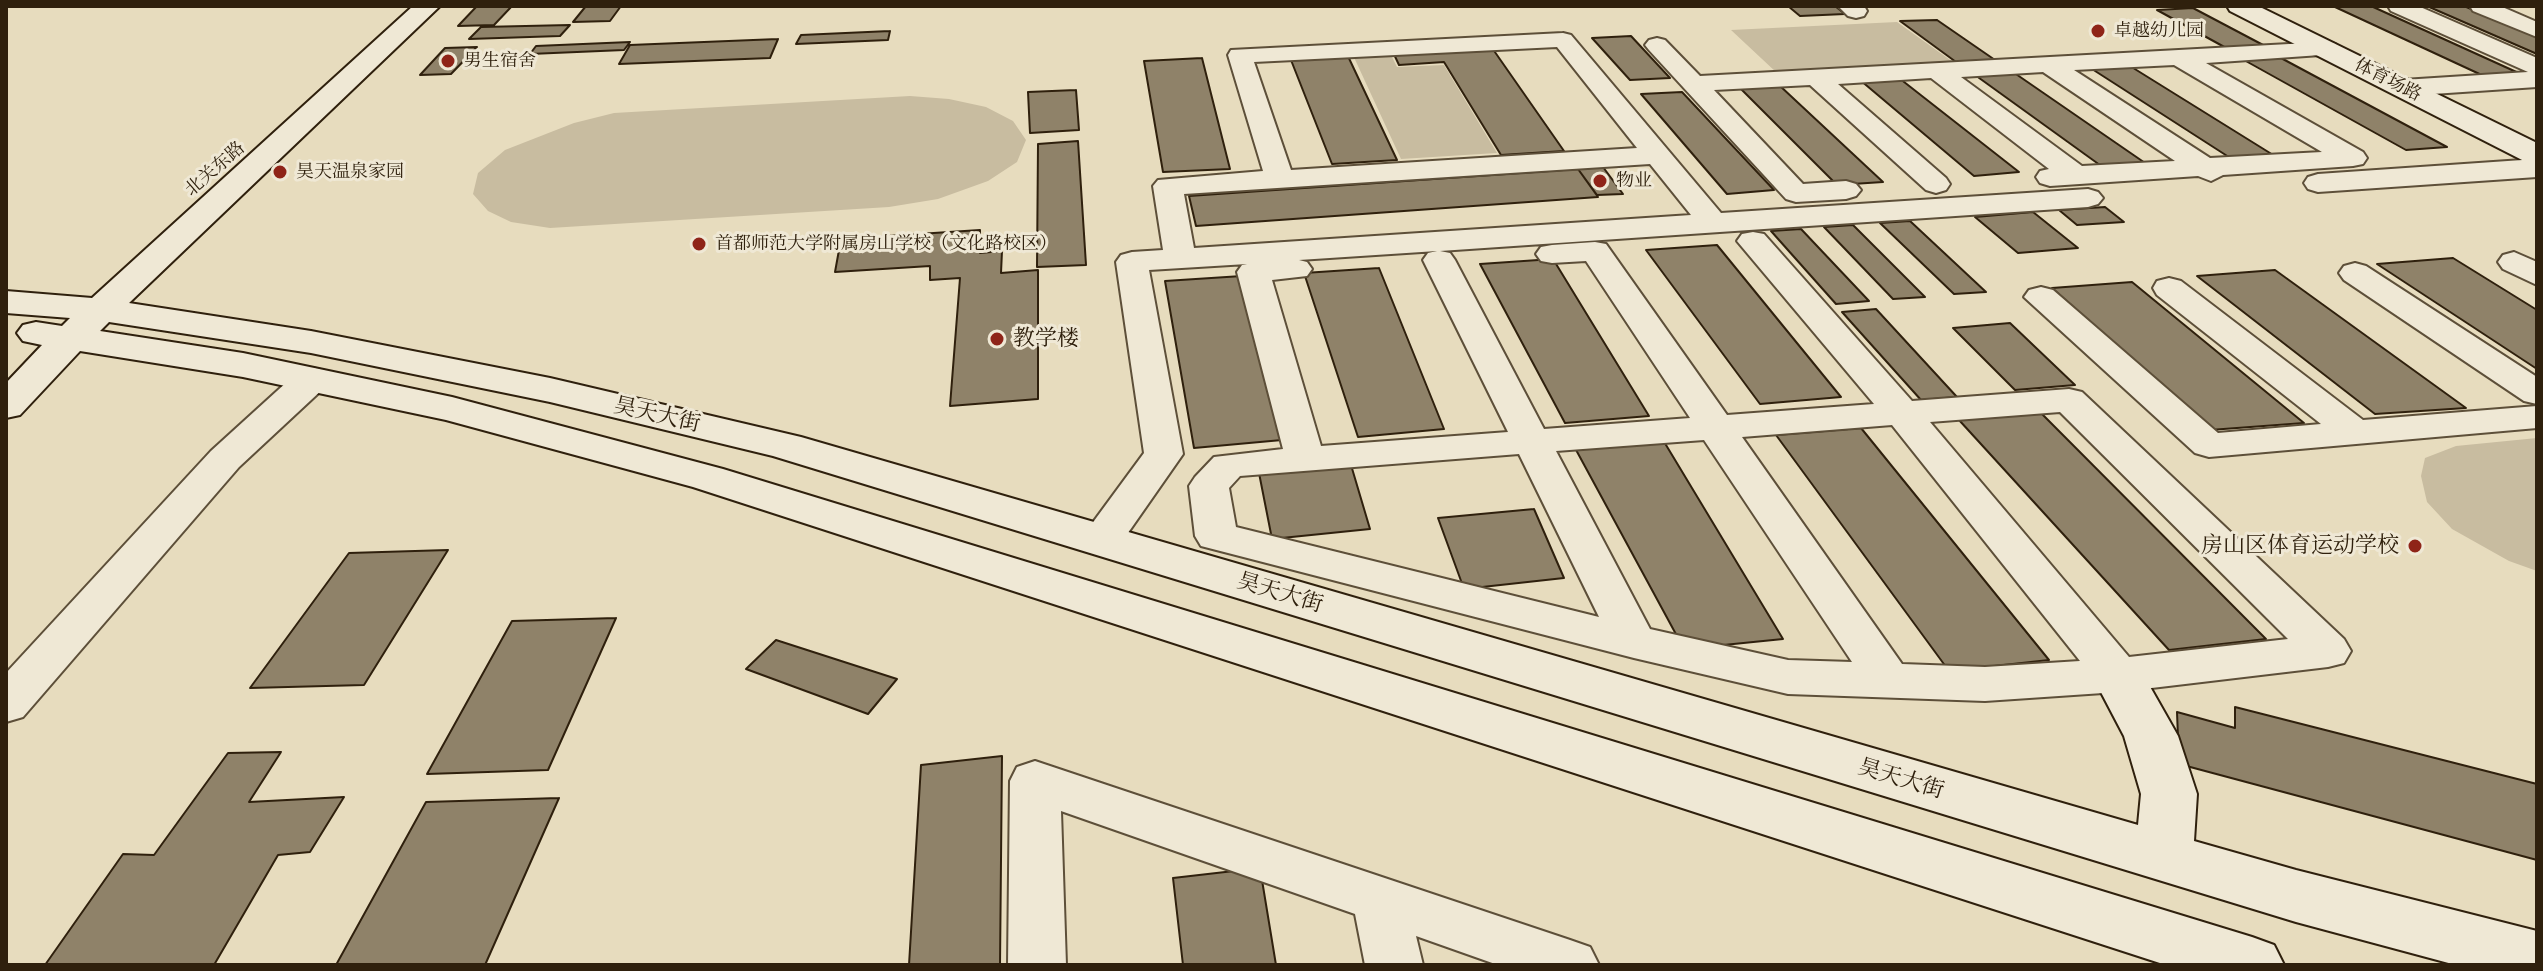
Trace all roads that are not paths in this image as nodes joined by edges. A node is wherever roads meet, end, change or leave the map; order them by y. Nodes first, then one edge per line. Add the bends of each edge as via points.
1 (401, 6) edge
2 (428, 6) edge
3 (2239, 6) edge
4 (2399, 6) edge
5 (2481, 6) edge
6 (2537, 30) edge
7 (1657, 45) dead end
8 (2326, 49) junction
9 (2178, 57) junction
10 (2047, 64) junction
11 (2537, 67) edge
12 (1937, 71) junction
13 (1816, 77) junction
14 (2537, 79) edge
15 (1694, 84) junction
16 (2403, 88) junction
17 (1658, 155) junction
18 (2537, 155) edge
19 (2537, 168) edge
20 (1280, 179) junction
21 (1936, 184) junction
22 (2082, 187) junction
23 (1713, 223) junction
24 (1753, 241) dead end
25 (1180, 258) junction
26 (1439, 260) junction
27 (2355, 273) dead end
28 (2169, 288) dead end
29 (2041, 297) dead end
30 (6, 302) edge
31 (60, 314) edge
32 (312, 379) junction
33 (2537, 393) edge
34 (6, 406) edge
35 (1902, 413) junction
36 (2537, 417) edge
37 (1716, 427) junction
38 (2357, 434) junction
39 (1530, 441) junction
40 (1305, 458) junction
41 (1101, 540) junction
42 (1634, 642) junction
43 (2118, 675) junction
44 (1889, 681) junction
45 (6, 704) edge
46 (2164, 857) junction
47 (1379, 899) junction
48 (2537, 959) edge
49 (1037, 965) edge
50 (1394, 965) edge
51 (1570, 965) edge
52 (2252, 965) edge

1 - 31 main road, 北关东路
2 - 31 main road, 北关东路
3 - 8 main road, 体育场路
4 - 11 street
5 - 6 street
7 - 15 street
8 - 9 street
8 - 16 main road, 体育场路
9 - 10 street
9 - 22 street via 2353,158
10 - 12 street
10 - 19 street via 2236,188
12 - 13 street
12 - 22 street
13 - 15 street
13 - 21 street
14 - 16 street
15 - 21 street via 1796,193
16 - 18 main road, 体育场路
17 - 20 street
17 - 20 street via 1563,40 1240,55
17 - 23 street
20 - 25 street via 1168,186
21 - 22 street
22 - 23 street
23 - 25 street
24 - 35 street
25 - 41 street via 1132,262 1164,454
26 - 37 street via 1595,251
26 - 39 street
26 - 40 street via 1253,272
27 - 33 street
28 - 38 street
29 - 38 street via 2209,445
30 - 31 main road, 昊天大街
31 - 32 main road, 昊天大街
31 - 34 main road
31 - 41 main road, 昊天大街 via 311,342 565,394 786,446
32 - 45 street via 225,459
32 - 52 main road, 昊天大街 via 452,409 708,478
35 - 37 street
35 - 43 street
35 - 43 street via 2069,400 2328,651
36 - 38 street
37 - 39 street
37 - 44 street
39 - 40 street
39 - 42 street
40 - 42 street via 1228,465 1209,486 1216,536
41 - 46 main road, 昊天大街
42 - 44 street via 1788,677
43 - 44 street via 1985,684
43 - 46 main road via 2151,736 2169,794
46 - 48 main road, 昊天大街
47 - 49 street via 1035,781
47 - 50 street
47 - 51 street

